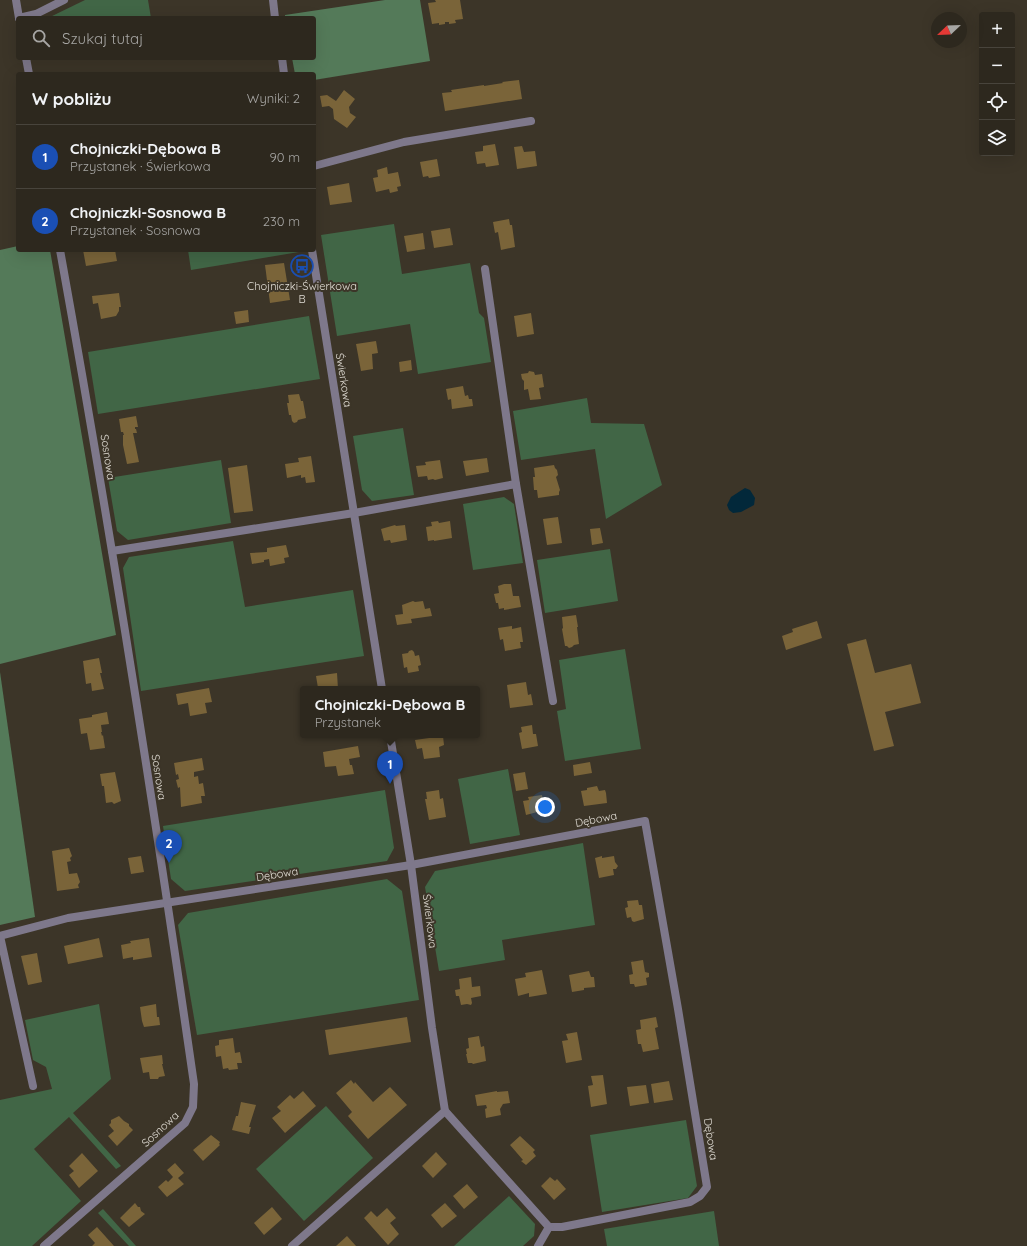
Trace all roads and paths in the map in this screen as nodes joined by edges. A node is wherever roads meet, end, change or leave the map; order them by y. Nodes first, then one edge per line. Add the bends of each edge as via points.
1 (16, 0) edge
2 (64, 0) edge
3 (273, 0) edge
4 (19, 16) edge
5 (28, 16) edge
6 (275, 16) edge
7 (26, 60) edge
8 (282, 60) edge
9 (28, 72) edge
10 (284, 72) edge
11 (531, 121) dead end
12 (316, 165) edge
13 (60, 252) edge
14 (312, 252) edge
15 (485, 269) dead end
16 (516, 484) junction
17 (354, 513) junction
18 (112, 551) junction
19 (382, 686) edge
20 (553, 702) dead end
21 (390, 738) edge
22 (411, 865) junction
23 (168, 902) junction
24 (0, 936) edge
25 (33, 1086) dead end
26 (445, 1111) junction
27 (549, 1227) junction
28 (44, 1246) edge
29 (292, 1246) edge
30 (538, 1246) edge

1 - 4 street
2 - 5 street
3 - 6 street
7 - 9 street
8 - 10 street
11 - 12 street via 404,142
13 - 18 street, Sosnowa
14 - 17 street, Świerkowa
15 - 16 street
16 - 17 street
16 - 20 street
17 - 18 street
17 - 19 street, Świerkowa
18 - 23 street, Sosnowa
21 - 22 street, Świerkowa
22 - 23 street, Dębowa
22 - 26 street, Świerkowa
22 - 27 street, Dębowa via 645,821 707,1186 700,1196 690,1202 562,1227
23 - 24 street, Dębowa via 68,918
23 - 28 street, Sosnowa via 194,1084 193,1107 185,1123
24 - 25 street, Dębowa
26 - 27 street
26 - 29 street
27 - 30 street

